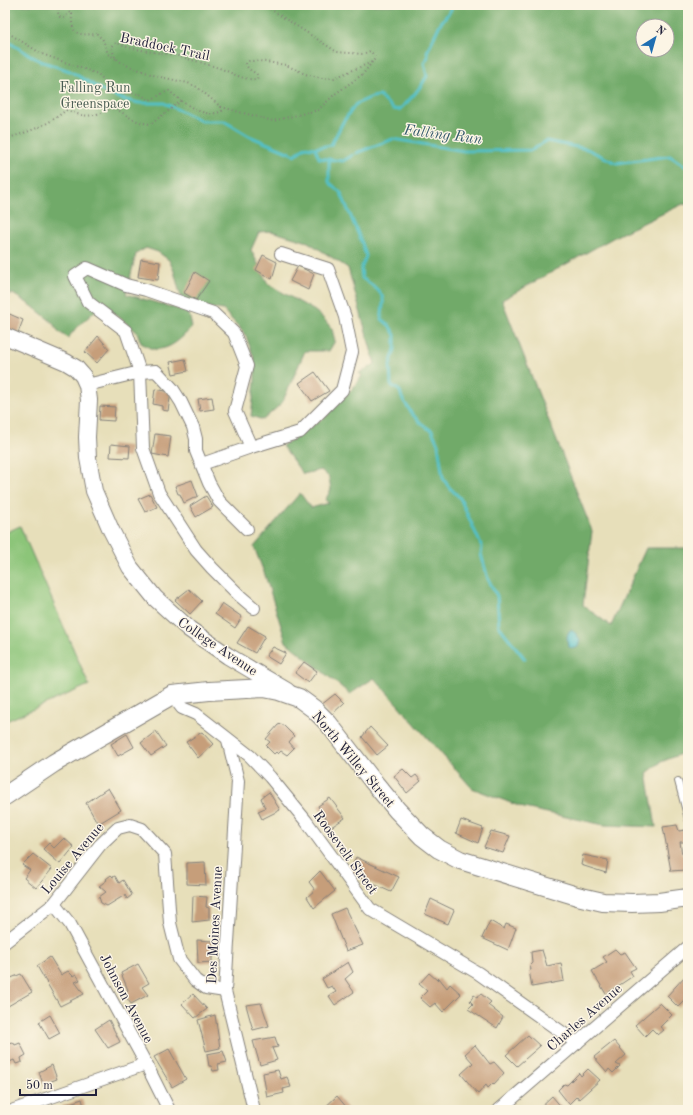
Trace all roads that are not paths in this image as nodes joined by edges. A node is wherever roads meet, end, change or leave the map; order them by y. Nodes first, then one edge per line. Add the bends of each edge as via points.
1 (281, 254) dead end
2 (5, 336) edge
3 (140, 372) junction
4 (87, 385) junction
5 (251, 447) junction
6 (202, 464) junction
7 (247, 528) dead end
8 (254, 608) dead end
9 (172, 695) junction
10 (299, 698) junction
11 (228, 740) junction
12 (678, 781) dead end
13 (5, 796) edge
14 (688, 819) edge
15 (688, 898) edge
16 (54, 904) junction
17 (5, 942) edge
18 (688, 947) edge
19 (225, 991) junction
20 (577, 1043) junction
21 (146, 1064) junction
22 (14, 1110) edge
23 (169, 1110) edge
24 (254, 1110) edge
25 (499, 1110) edge

1 - 5 street via 328,269 346,317 352,352 342,390 300,432
2 - 4 street, College Avenue via 66,362 76,368
3 - 4 street
3 - 5 street via 126,331 88,302 75,276 87,268 126,285 213,313 234,333 247,366 235,411
3 - 6 street via 156,371 172,388 193,427 196,450
3 - 8 street via 143,448 159,493 196,550
4 - 10 street, College Avenue via 88,458 94,491 130,567 155,598 188,629
5 - 6 street
6 - 7 street via 219,501
9 - 10 main road, North Willey Street via 264,688
9 - 11 street, Roosevelt Street via 182,708 196,714
9 - 13 main road, North Willey Street via 54,763
10 - 15 main road, North Willey Street via 328,723 372,780 417,831 439,849 460,860 603,902 659,902
11 - 19 street, Des Moines Avenue via 238,781
11 - 20 street, Roosevelt Street via 250,756 270,777 306,821 370,909 478,973
12 - 14 lane
16 - 17 street, Louise Avenue
16 - 19 street, Louise Avenue via 100,845 118,828 130,825 142,829 165,854 170,923 180,959 196,980 206,988
16 - 21 street, Johnson Avenue via 70,924
18 - 20 street, Charles Avenue
19 - 24 street, Des Moines Avenue
20 - 25 street, Charles Avenue
21 - 22 street
21 - 23 street, Johnson Avenue

